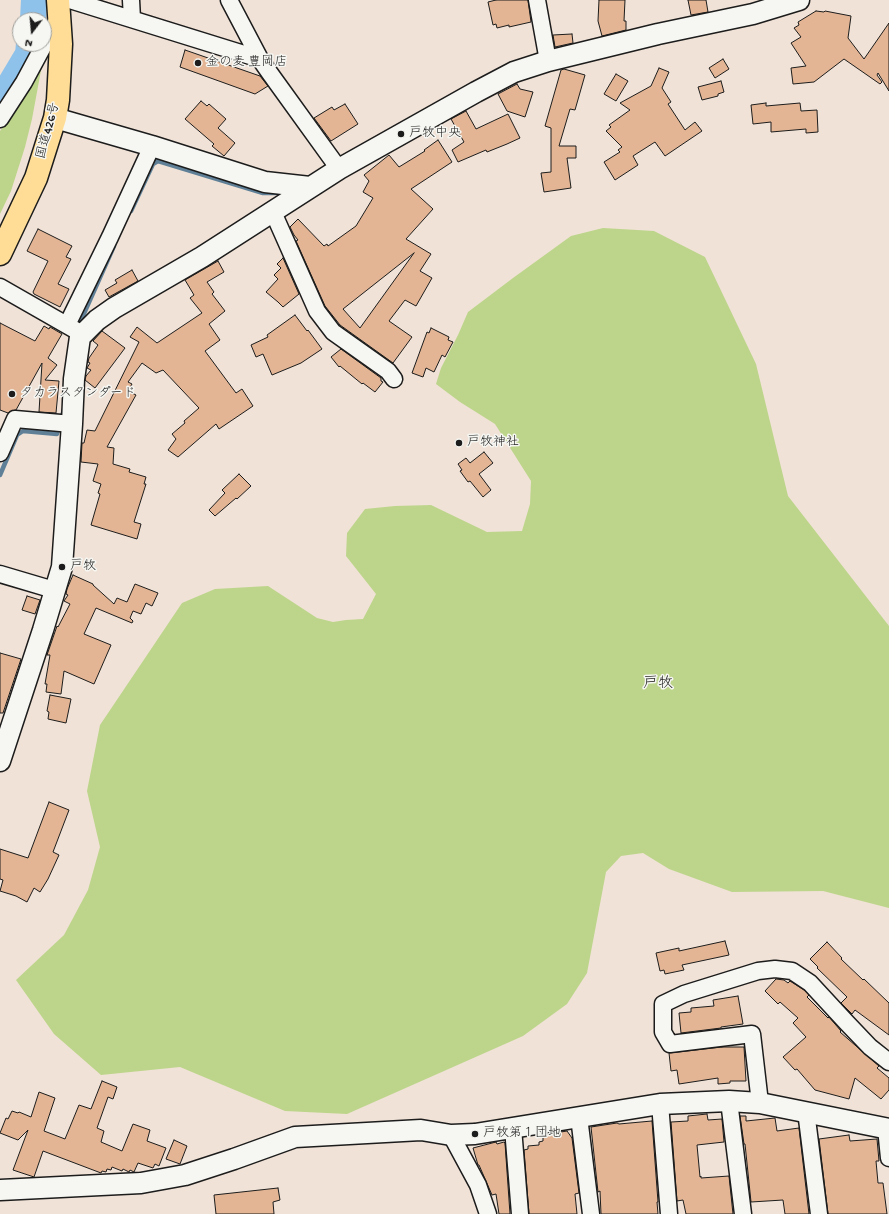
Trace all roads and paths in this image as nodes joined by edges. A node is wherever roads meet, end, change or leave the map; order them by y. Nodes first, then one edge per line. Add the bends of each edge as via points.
1 (131, 0) edge
2 (229, 0) edge
3 (537, 0) edge
4 (799, 0) edge
5 (63, 5) edge
6 (132, 19) junction
7 (260, 59) junction
8 (548, 61) junction
9 (55, 118) junction
10 (0, 119) edge
11 (152, 146) junction
12 (339, 169) junction
13 (310, 187) junction
14 (273, 212) junction
15 (0, 254) edge
16 (0, 287) edge
17 (75, 330) junction
18 (394, 378) dead end
19 (72, 424) junction
20 (0, 453) edge
21 (0, 574) edge
22 (54, 590) junction
23 (0, 761) edge
24 (889, 1062) edge
25 (729, 1101) junction
26 (760, 1103) junction
27 (660, 1104) junction
28 (806, 1111) junction
29 (579, 1117) junction
30 (513, 1128) junction
31 (888, 1128) edge
32 (451, 1135) junction
33 (889, 1158) edge
34 (0, 1190) edge
35 (488, 1214) edge
36 (520, 1214) edge
37 (591, 1214) edge
38 (669, 1214) edge
39 (743, 1214) edge
40 (819, 1214) edge

1 - 6 street
2 - 7 street
3 - 8 street
4 - 8 street via 753,14
5 - 6 street
5 - 9 highway, 国道426号
5 - 10 street via 24,82
6 - 7 street
7 - 12 street
8 - 12 street via 514,72
9 - 11 street
9 - 15 highway, 国道426号 via 36,178
11 - 13 street via 265,182
11 - 17 street via 110,237
12 - 13 street
13 - 14 street
14 - 17 street via 97,320
14 - 18 street via 321,316 333,332
16 - 17 street
17 - 19 street via 80,337
19 - 20 street via 15,419
19 - 22 street via 62,567
21 - 22 street
22 - 23 street
24 - 26 street via 870,1047 810,983 792,971 758,971 684,994 663,1004 663,1032 670,1044 752,1034
25 - 26 street
25 - 27 street
25 - 39 street
26 - 28 street
27 - 29 street
27 - 38 street
28 - 31 street
28 - 40 street
29 - 30 street
29 - 37 street
30 - 32 street
30 - 36 street
31 - 33 street
32 - 34 street via 421,1130 295,1137 185,1175 141,1183
32 - 35 street via 478,1185

